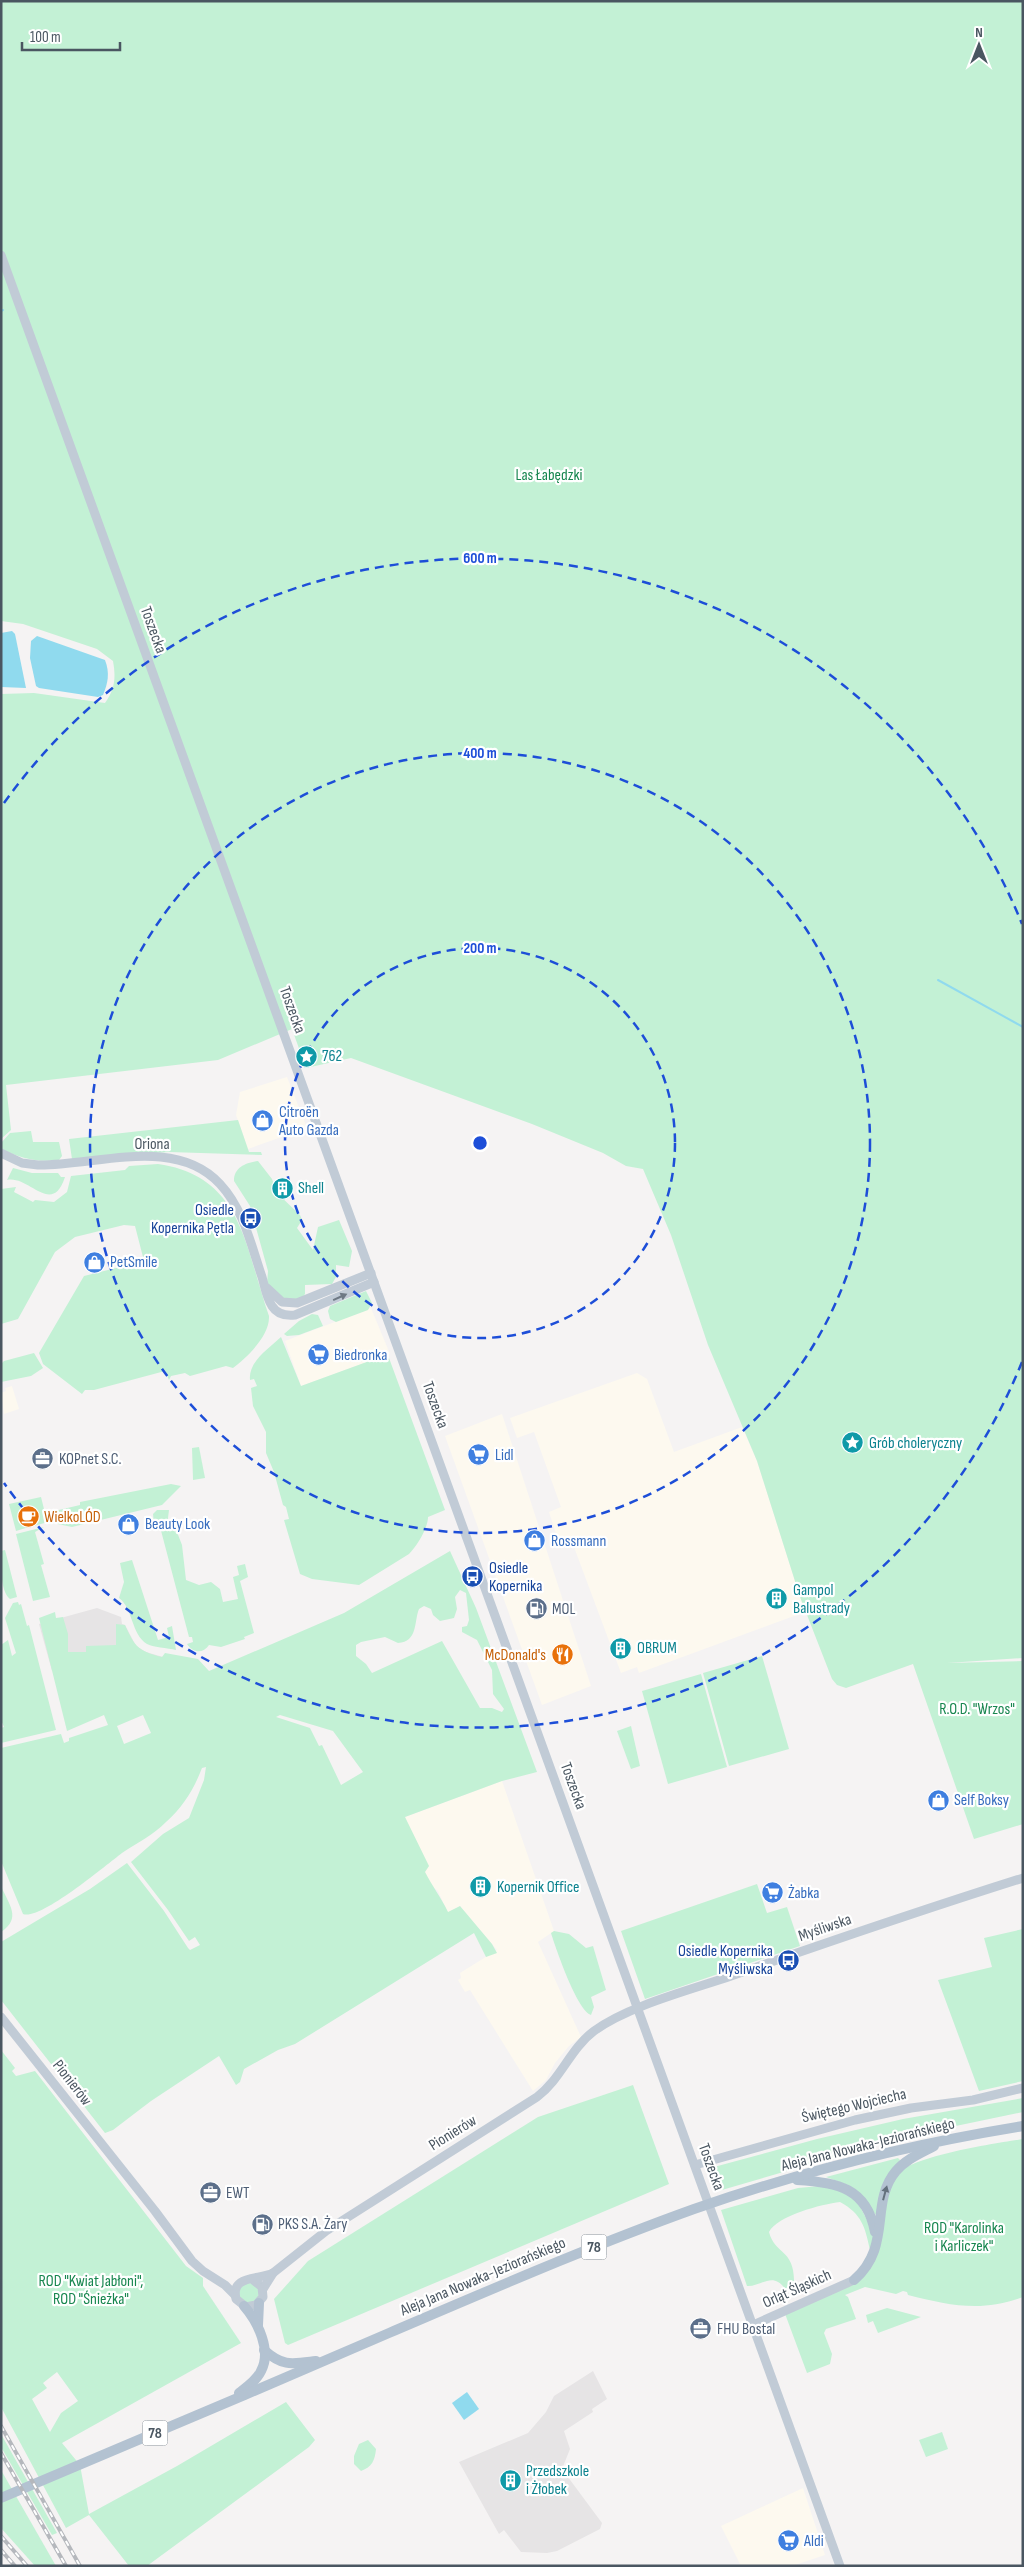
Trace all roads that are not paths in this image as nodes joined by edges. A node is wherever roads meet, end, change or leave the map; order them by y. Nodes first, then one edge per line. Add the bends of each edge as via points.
1 (1, 255) edge
2 (1, 1153) edge
3 (373, 1277) junction
4 (313, 1298) junction
5 (319, 1306) junction
6 (284, 1308) junction
7 (1023, 1878) edge
8 (638, 2010) junction
9 (1, 2017) edge
10 (1023, 2088) edge
11 (1023, 2126) edge
12 (946, 2140) junction
13 (694, 2165) junction
14 (786, 2180) junction
15 (877, 2241) junction
16 (273, 2273) junction
17 (252, 2279) junction
18 (217, 2280) junction
19 (854, 2280) joint
20 (240, 2282) junction
21 (263, 2289) junction
22 (235, 2296) junction
23 (259, 2303) junction
24 (244, 2306) junction
25 (753, 2325) junction
26 (258, 2326) junction
27 (264, 2350) junction
28 (328, 2359) junction
29 (231, 2401) junction
30 (1, 2498) edge
31 (840, 2566) edge

1 - 3 main road, Toszecka
2 - 6 main road, Oriona via 22,1163 38,1165 159,1156 192,1164 215,1179 236,1206 272,1306
3 - 4 main road
5 -> 3 main road
3 - 8 main road, Toszecka
4 - 5 main road
4 - 6 main road
5 - 6 main road
7 - 8 main road, Myśliwska
8 - 13 main road, Toszecka
8 - 16 main road, Pionierów via 593,2032 555,2080 533,2101 334,2225
9 - 18 main road, Pionierów via 192,2261
10 - 13 main road, Świętego Wojciecha via 855,2120
11 - 12 main road, Aleja Jana Nowaka-Jeziorańskiego / 78
12 - 14 main road, Aleja Jana Nowaka-Jeziorańskiego / 78
15 -> 12 main road via 884,2197 896,2171 909,2159
13 - 25 main road, Toszecka
14 - 15 main road via 836,2184 856,2195 873,2219
14 - 28 main road, Aleja Jana Nowaka-Jeziorańskiego / 78 via 702,2206 602,2244
15 - 19 main road via 873,2259
16 - 17 main road, Pionierów
16 - 21 main road, Pionierów
17 - 20 main road
17 - 21 main road
18 - 20 main road
18 - 22 main road, Pionierów
19 - 25 main road, Orląt Śląskich
20 - 22 main road
21 - 23 main road
22 - 24 main road via 237,2302
23 - 24 main road via 253,2307
23 - 26 main road
24 - 26 main road
25 - 31 main road, Toszecka
26 - 27 main road
27 - 28 main road via 285,2364
27 - 29 main road via 264,2366 259,2376
28 - 29 main road, Aleja Jana Nowaka-Jeziorańskiego / 78
29 - 30 main road, Aleja Jana Nowaka-Jeziorańskiego / 78

